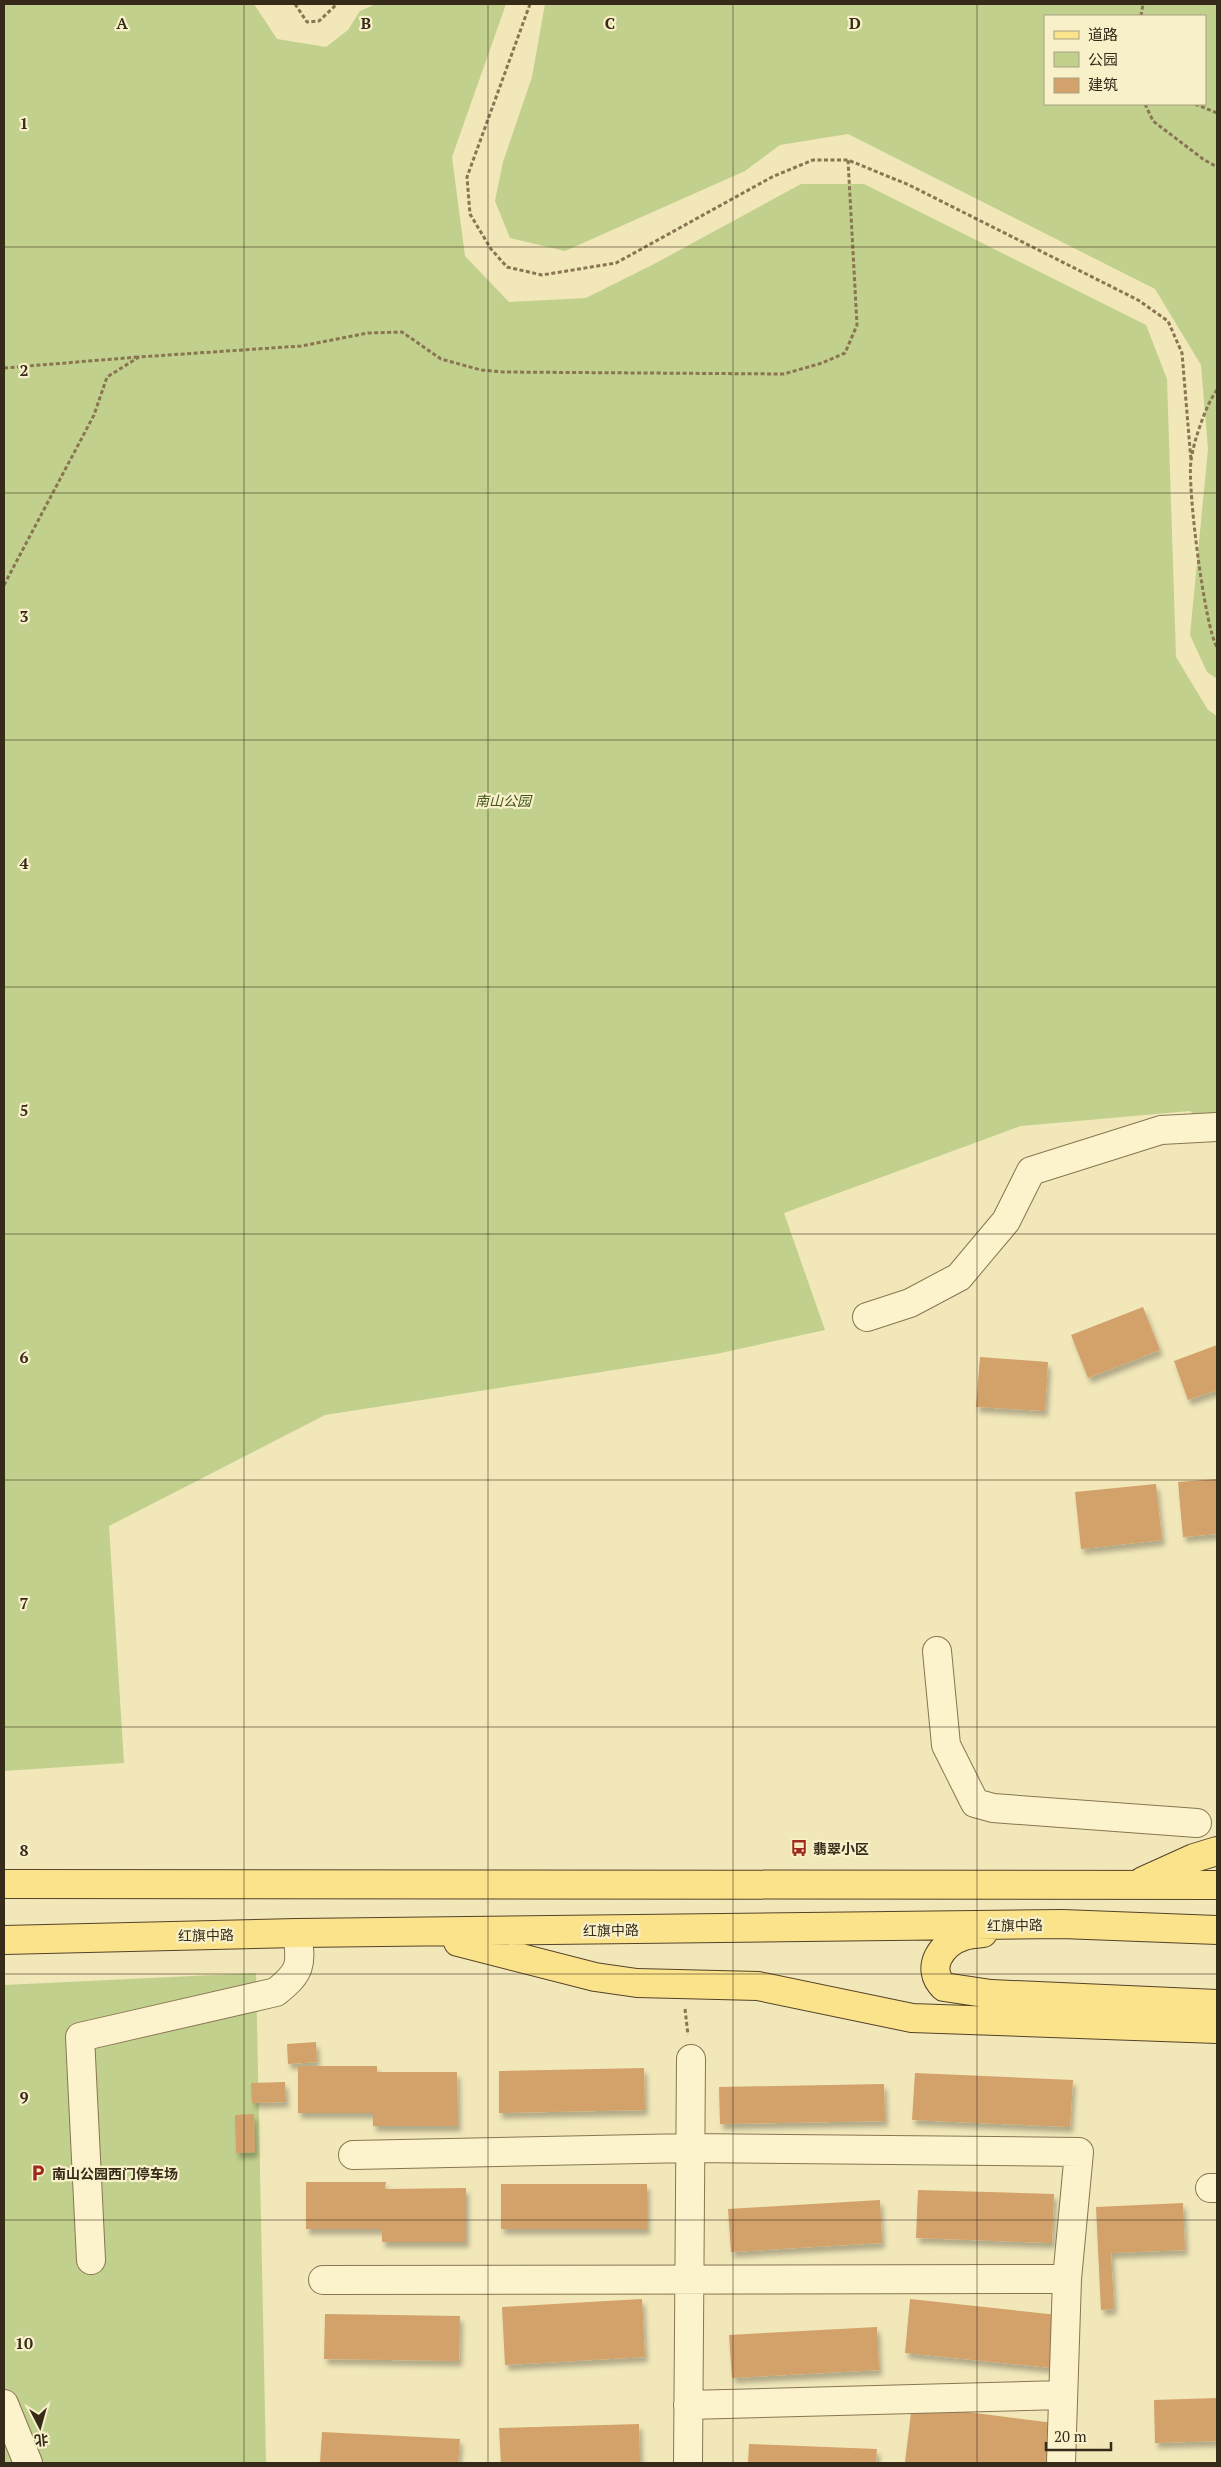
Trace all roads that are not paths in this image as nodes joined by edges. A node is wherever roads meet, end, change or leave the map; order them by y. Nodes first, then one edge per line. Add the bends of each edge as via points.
1 (1217, 1127) edge
2 (867, 1317) dead end
3 (937, 1651) dead end
4 (1207, 1822) edge
5 (1206, 1854) edge
6 (1138, 1883) junction
7 (4, 1884) edge
8 (1217, 1885) edge
9 (1062, 1924) junction
10 (1217, 1930) edge
11 (296, 1933) junction
12 (423, 1933) junction
13 (4, 1940) edge
14 (1217, 2004) edge
15 (1217, 2029) edge
16 (691, 2059) dead end
17 (690, 2148) junction
18 (353, 2155) dead end
19 (91, 2260) dead end
20 (689, 2278) junction
21 (1067, 2279) junction
22 (323, 2280) dead end
23 (1063, 2395) junction
24 (4, 2404) edge
25 (688, 2405) junction
26 (4, 2409) edge
27 (28, 2463) edge
28 (688, 2463) edge
29 (1061, 2463) edge

1 - 2 street via 1161,1130 1031,1171 1006,1220 959,1277 910,1303
3 - 4 street via 946,1745 975,1803 993,1808
4 - 5 street
5 - 6 main road
6 - 7 main road
6 - 8 main road
9 - 10 main road, 红旗中路
9 - 12 main road, 红旗中路
9 - 14 main road via 963,1936 940,1953 935,1966 938,1979 944,1987 983,1993
11 - 12 main road, 红旗中路
11 - 13 main road, 红旗中路
11 - 19 street via 300,1955 294,1977 276,1992 80,2037
12 - 15 main road via 595,1978 637,1984 758,1986 912,2018
16 - 17 street
17 - 18 street
17 - 20 street
17 - 21 street via 1079,2152
20 - 21 street
20 - 22 street
20 - 25 street
21 - 23 street
23 - 25 street
23 - 29 street
24 - 26 street
25 - 28 street
26 - 27 street

